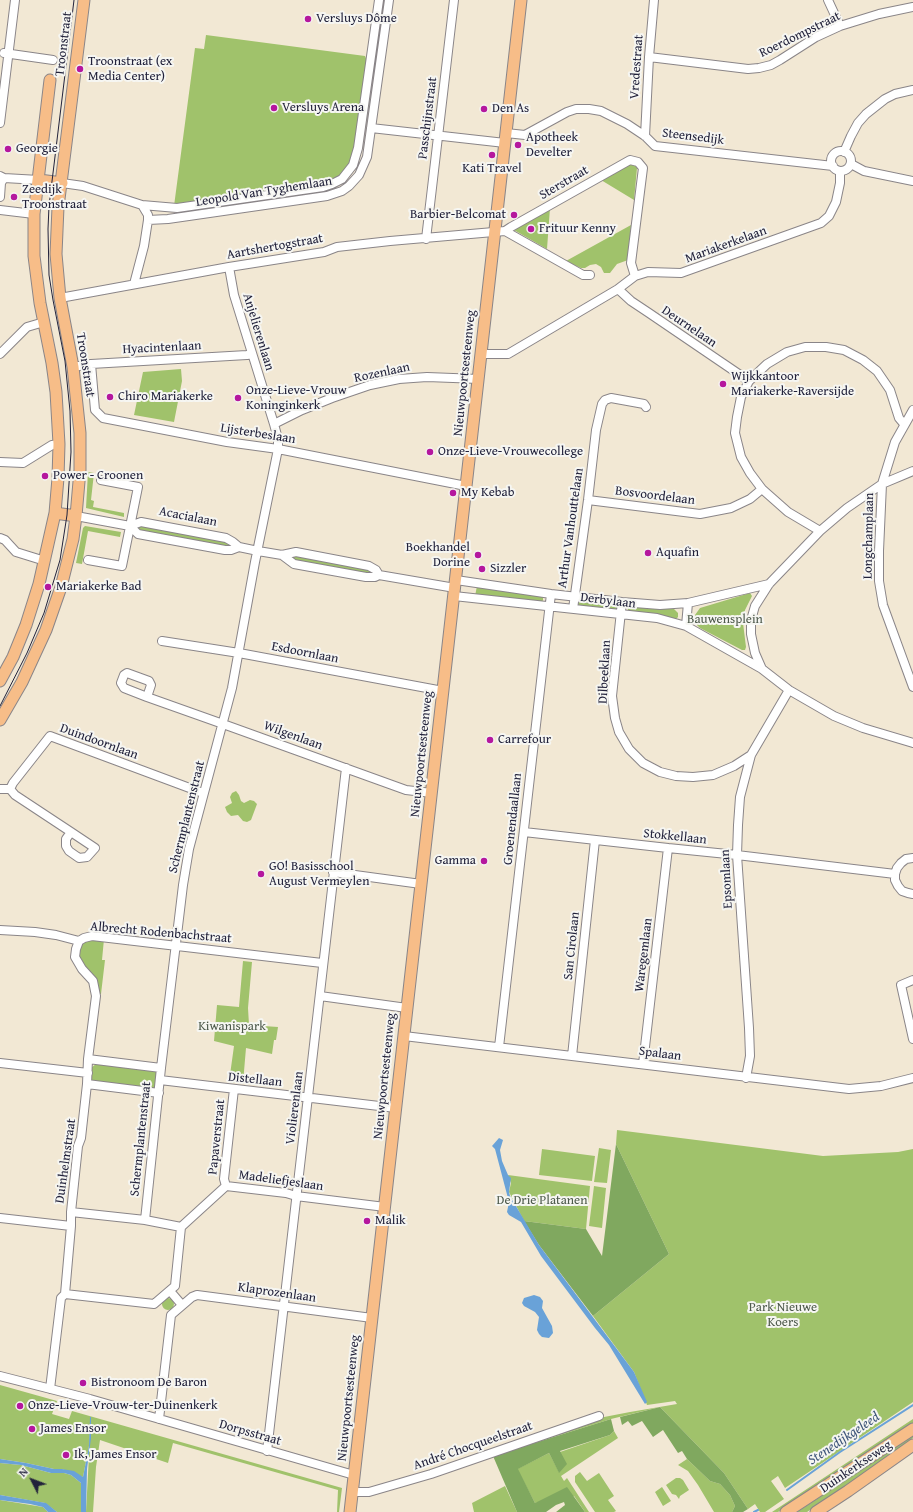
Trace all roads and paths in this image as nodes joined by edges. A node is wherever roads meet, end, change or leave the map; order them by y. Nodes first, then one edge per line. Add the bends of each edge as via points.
1 (14, 0) edge
2 (84, 0) edge
3 (379, 0) edge
4 (390, 0) edge
5 (454, 0) edge
6 (521, 0) edge
7 (654, 0) edge
8 (828, 0) edge
9 (913, 7) edge
10 (840, 26) junction
11 (10, 54) junction
12 (649, 57) junction
13 (53, 60) dead end
14 (50, 80) dead end
15 (913, 90) edge
16 (0, 123) edge
17 (371, 128) junction
18 (439, 136) junction
19 (645, 136) junction
20 (506, 138) junction
21 (844, 152) junction
22 (832, 163) junction
23 (851, 164) junction
24 (840, 171) junction
25 (2, 177) edge
26 (39, 180) junction
27 (913, 181) edge
28 (62, 182) junction
29 (0, 197) edge
30 (142, 205) junction
31 (0, 210) edge
32 (34, 214) junction
33 (148, 220) junction
34 (500, 232) junction
35 (426, 239) junction
36 (229, 267) junction
37 (590, 275) dead end
38 (635, 276) junction
39 (134, 284) junction
40 (618, 289) junction
41 (60, 298) junction
42 (44, 322) junction
43 (0, 354) edge
44 (252, 354) junction
45 (481, 354) junction
46 (91, 364) junction
47 (74, 367) junction
48 (478, 378) junction
49 (749, 381) junction
50 (646, 407) dead end
51 (913, 410) edge
52 (274, 424) junction
53 (904, 424) junction
54 (60, 444) junction
55 (278, 449) junction
56 (0, 462) edge
57 (913, 470) edge
58 (101, 480) dead end
59 (882, 484) junction
60 (466, 486) junction
61 (762, 490) junction
62 (588, 500) junction
63 (55, 513) junction
64 (76, 516) junction
65 (130, 526) junction
66 (820, 531) junction
67 (0, 538) edge
68 (239, 547) junction
69 (258, 551) junction
70 (282, 555) junction
71 (88, 560) dead end
72 (45, 561) junction
73 (379, 575) junction
74 (768, 584) junction
75 (455, 588) junction
76 (551, 594) junction
77 (574, 597) junction
78 (622, 602) junction
79 (688, 603) junction
80 (550, 607) junction
81 (573, 609) junction
82 (621, 615) junction
83 (686, 626) junction
84 (162, 641) dead end
85 (239, 653) junction
86 (762, 669) junction
87 (0, 681) edge
88 (913, 687) edge
89 (788, 690) junction
90 (443, 691) junction
91 (147, 697) dead end
92 (0, 720) edge
93 (223, 724) junction
94 (913, 743) edge
95 (750, 755) junction
96 (346, 768) junction
97 (0, 789) edge
98 (10, 789) junction
99 (432, 792) junction
100 (203, 793) junction
101 (71, 832) dead end
102 (524, 832) junction
103 (595, 840) junction
104 (668, 848) junction
105 (737, 855) junction
106 (913, 858) edge
107 (333, 872) junction
108 (895, 874) junction
109 (421, 884) junction
110 (913, 894) edge
111 (0, 930) edge
112 (79, 941) junction
113 (176, 946) junction
114 (322, 963) junction
115 (913, 981) edge
116 (320, 996) junction
117 (407, 1008) junction
118 (913, 1013) edge
119 (911, 1028) junction
120 (404, 1036) junction
121 (913, 1039) edge
122 (499, 1047) junction
123 (572, 1056) junction
124 (88, 1059) junction
125 (0, 1064) edge
126 (643, 1064) junction
127 (161, 1068) junction
128 (88, 1073) junction
129 (746, 1078) junction
130 (913, 1078) edge
131 (160, 1080) junction
132 (88, 1084) junction
133 (234, 1089) junction
134 (159, 1093) junction
135 (308, 1098) junction
136 (396, 1108) junction
137 (226, 1186) junction
138 (296, 1196) junction
139 (385, 1207) junction
140 (71, 1212) junction
141 (0, 1218) edge
142 (145, 1220) junction
143 (71, 1226) junction
144 (181, 1227) junction
145 (170, 1291) junction
146 (65, 1294) junction
147 (182, 1305) junction
148 (284, 1307) junction
149 (372, 1318) junction
150 (0, 1376) edge
151 (50, 1389) junction
152 (599, 1416) dead end
153 (159, 1419) junction
154 (913, 1429) edge
155 (913, 1445) edge
156 (267, 1451) junction
157 (354, 1475) junction
158 (353, 1492) junction
159 (350, 1512) edge
160 (786, 1512) edge
161 (816, 1512) edge

1 - 11 street
2 - 28 main road, Troonstraat
3 - 30 street, Leopold Van Tyghemlaan via 358,148 353,165 342,179 323,187 177,208
4 - 17 street, Leopold Van Tyghemlaan
5 - 18 street, Passchijnstraat
6 - 20 main road, Nieuwpoortsesteenweg
7 - 12 street, Vredestraat
8 - 10 street
9 - 10 street, Roerdompstraat via 878,14
10 - 12 street, Roerdompstraat via 816,37 771,65 759,68 748,69
11 - 13 street
11 - 16 street
12 - 19 street, Vredestraat
14 - 26 main road, Troonstraat
15 - 21 street via 895,94 874,106 858,123
17 - 18 street, Steensedijk
17 - 33 street, Leopold Van Tyghemlaan via 367,157 359,175 349,186 334,194
18 - 20 street, Steensedijk
18 - 35 street, Passchijnstraat
19 - 20 street, Steensedijk via 601,111 576,109 525,135
19 - 22 street, Steensedijk via 655,146 821,164
20 - 34 main road, Nieuwpoortsesteenweg
21 - 22 street via 836,153
21 - 23 street via 850,156
22 - 24 street via 836,170
23 - 24 street via 847,169
23 - 27 street via 864,171
24 - 38 street, Mariakerkelaan via 836,202 830,216 821,223 681,274 648,272
25 - 26 street
25 - 29 street
26 - 28 main road
26 - 32 main road, Troonstraat
28 - 30 street, Leopold Van Tyghemlaan
28 - 41 main road, Troonstraat via 56,248
30 - 33 street
31 - 32 street
32 - 42 main road, Troonstraat via 34,256
33 - 39 street
34 - 35 street, Aartshertogstraat
34 - 37 street via 583,276
34 - 38 street, Sterstraat via 624,162 638,162 643,168 631,263
34 - 45 main road, Nieuwpoortsesteenweg
35 - 36 street, Aartshertogstraat via 337,247 324,252
36 - 39 street, Aartshertogstraat
36 - 44 street, Anjelierenlaan via 234,295
38 - 40 street, Mariakerkelaan
39 - 41 street, Aartshertogstraat
40 - 45 street, Mariakerkelaan via 508,354
40 - 49 street, Deurnelaan via 649,314
41 - 47 main road, Troonstraat
42 - 43 street via 27,326
42 - 54 main road, Troonstraat via 56,392
44 - 46 street, Hyacintenlaan
44 - 52 street, Anjelierenlaan
45 - 48 main road, Nieuwpoortsesteenweg
46 - 47 street, Hyacintenlaan
46 - 55 street, Lijsterbeslaan via 95,410 103,418 227,442
47 - 64 main road, Troonstraat via 80,432
48 - 52 street, Rozenlaan via 427,377 370,385 302,410
48 - 60 main road, Nieuwpoortsesteenweg
49 - 53 street via 767,364 787,352 805,347 844,350 863,360 876,371 890,390 899,418
49 - 61 street via 741,397 735,433 741,457
50 - 62 street, Arthur Vanhouttelaan via 644,404 611,398 602,404 596,430
51 - 53 street, Longchamplaan
52 - 55 street, Anjelierenlaan
53 - 59 street, Longchamplaan via 895,442
54 - 56 street via 52,445 23,463
54 - 63 main road, Troonstraat
55 - 60 street, Lijsterbeslaan
55 - 69 street, Schermplantenstraat
57 - 59 street
58 - 65 street via 138,487
59 - 66 street via 847,508
59 - 88 street, Longchamplaan via 879,581 883,605
60 - 75 main road, Nieuwpoortsesteenweg
61 - 62 street, Bosvoordelaan via 731,508 700,514
61 - 66 street via 788,512
62 - 77 street, Arthur Vanhouttelaan
63 - 64 main road, Acacialaan
63 - 72 main road, Troonstraat
64 - 65 street, Acacialaan
64 - 92 main road, Troonstraat via 61,586 48,624 22,682
65 - 68 street, Acacialaan via 141,522 226,538
65 - 68 street, Acacialaan via 138,534 225,550
65 - 71 street via 122,566
66 - 74 street
67 - 72 street via 16,552
68 - 69 street, Acacialaan
69 - 70 street, Acacialaan
69 - 85 street, Schermplantenstraat
70 - 73 street, Acacialaan via 294,564 366,577
70 - 73 street, Acacialaan via 296,552 369,566
72 - 87 main road, Troonstraat via 26,625
73 - 75 street, Acacialaan
74 - 79 street
74 - 86 street via 755,606 751,620 755,653
75 - 76 street, Derbylaan
75 - 80 street, Derbylaan
75 - 90 main road, Nieuwpoortsesteenweg
76 - 77 street, Derbylaan
76 - 80 street, Groenendaallaan
77 - 78 street, Derbylaan
77 - 81 street, Arthur Vanhouttelaan
78 - 79 street, Derbylaan via 660,605
78 - 82 street, Dilbeeklaan
79 - 83 street
80 - 81 street, Derbylaan
80 - 102 street, Groenendaallaan
81 - 82 street, Derbylaan
82 - 83 street, Derbylaan via 657,618
82 - 95 street, Dilbeeklaan via 612,696 619,732 629,749 643,763 660,772 693,778 713,775 734,766
83 - 86 street
84 - 85 street, Esdoornlaan
85 - 90 street, Esdoornlaan
85 - 93 street, Schermplantenstraat
86 - 89 street
89 - 94 street via 834,716
89 - 95 street, Epsomlaan
90 - 99 main road, Nieuwpoortsesteenweg
91 - 93 street, Wilgenlaan
93 - 96 street, Wilgenlaan
93 - 100 street, Schermplantenstraat
95 - 105 street, Epsomlaan via 740,797
96 - 99 street, Wilgenlaan via 406,790
96 - 107 street, Violierenlaan
97 - 98 street
98 - 100 street, Duindoornlaan via 50,736
98 - 101 street via 15,795
99 - 109 main road, Nieuwpoortsesteenweg
100 - 113 street, Schermplantenstraat via 188,849
102 - 103 street, Stokkellaan
102 - 122 street, Groenendaallaan
103 - 104 street, Stokkellaan
103 - 123 street, San Cirolaan
104 - 105 street, Stokkellaan
104 - 126 street, Waregemlaan
105 - 108 street, Stokkellaan
105 - 129 street, Epsomlaan via 749,1028 750,1056
106 - 108 street via 901,863
107 - 109 street
107 - 114 street, Violierenlaan
108 - 110 street via 898,886
109 - 117 main road, Nieuwpoortsesteenweg
111 - 112 street, Albrecht Rodenbachstraat via 56,935
112 - 113 street, Albrecht Rodenbachstraat via 92,936
112 - 124 street, Duinhelmstraat via 76,957 82,969 93,981 96,996
113 - 114 street, Albrecht Rodenbachstraat
113 - 127 street, Schermplantenstraat
114 - 116 street, Violierenlaan
115 - 119 street via 901,985
116 - 117 street
116 - 135 street, Violierenlaan
117 - 120 main road, Nieuwpoortsesteenweg
118 - 119 street
119 - 121 street
120 - 122 street, Spalaan
120 - 136 main road, Nieuwpoortsesteenweg
122 - 123 street, Spalaan
123 - 126 street, Spalaan
124 - 127 street
124 - 128 street, Duinhelmstraat
125 - 128 street
126 - 129 street, Spalaan
127 - 131 street, Schermplantenstraat
128 - 132 street, Duinhelmstraat
129 - 130 street, Spalaan via 849,1089 881,1086
131 - 133 street, Distellaan
131 - 134 street, Schermplantenstraat
132 - 134 street
132 - 140 street, Duinhelmstraat
133 - 135 street, Distellaan
133 - 137 street, Papaverstraat via 224,1179
134 - 142 street, Schermplantenstraat
135 - 136 street, Distellaan
135 - 138 street, Violierenlaan
136 - 139 main road, Nieuwpoortsesteenweg
137 - 138 street, Madeliefjeslaan
137 - 144 street, Madeliefjeslaan
138 - 139 street, Madeliefjeslaan
138 - 148 street, Violierenlaan
139 - 149 main road, Nieuwpoortsesteenweg
140 - 142 street
140 - 143 street, Duinhelmstraat
141 - 143 street
142 - 144 street
143 - 146 street, Duinhelmstraat
144 - 145 street via 175,1286
145 - 146 street via 154,1304
145 - 147 street
146 - 151 street, Duinhelmstraat via 61,1298
147 - 148 street, Klaprozenlaan via 197,1295
147 - 153 street, Klaprozenlaan via 170,1316
148 - 149 street, Klaprozenlaan
148 - 156 street, Violierenlaan
149 - 157 main road, Nieuwpoortsesteenweg
150 - 151 street, Dorpsstraat
151 - 153 street, Dorpsstraat
152 - 158 street, André Chocqueelstraat via 431,1474 369,1492
153 - 156 street, Dorpsstraat
154 - 160 main road, Duinkerkseweg
155 - 161 main road, Duinkerkseweg
156 - 157 street, Dorpsstraat
157 - 158 main road, Nieuwpoortsesteenweg
158 - 159 main road, Nieuwpoortsesteenweg

